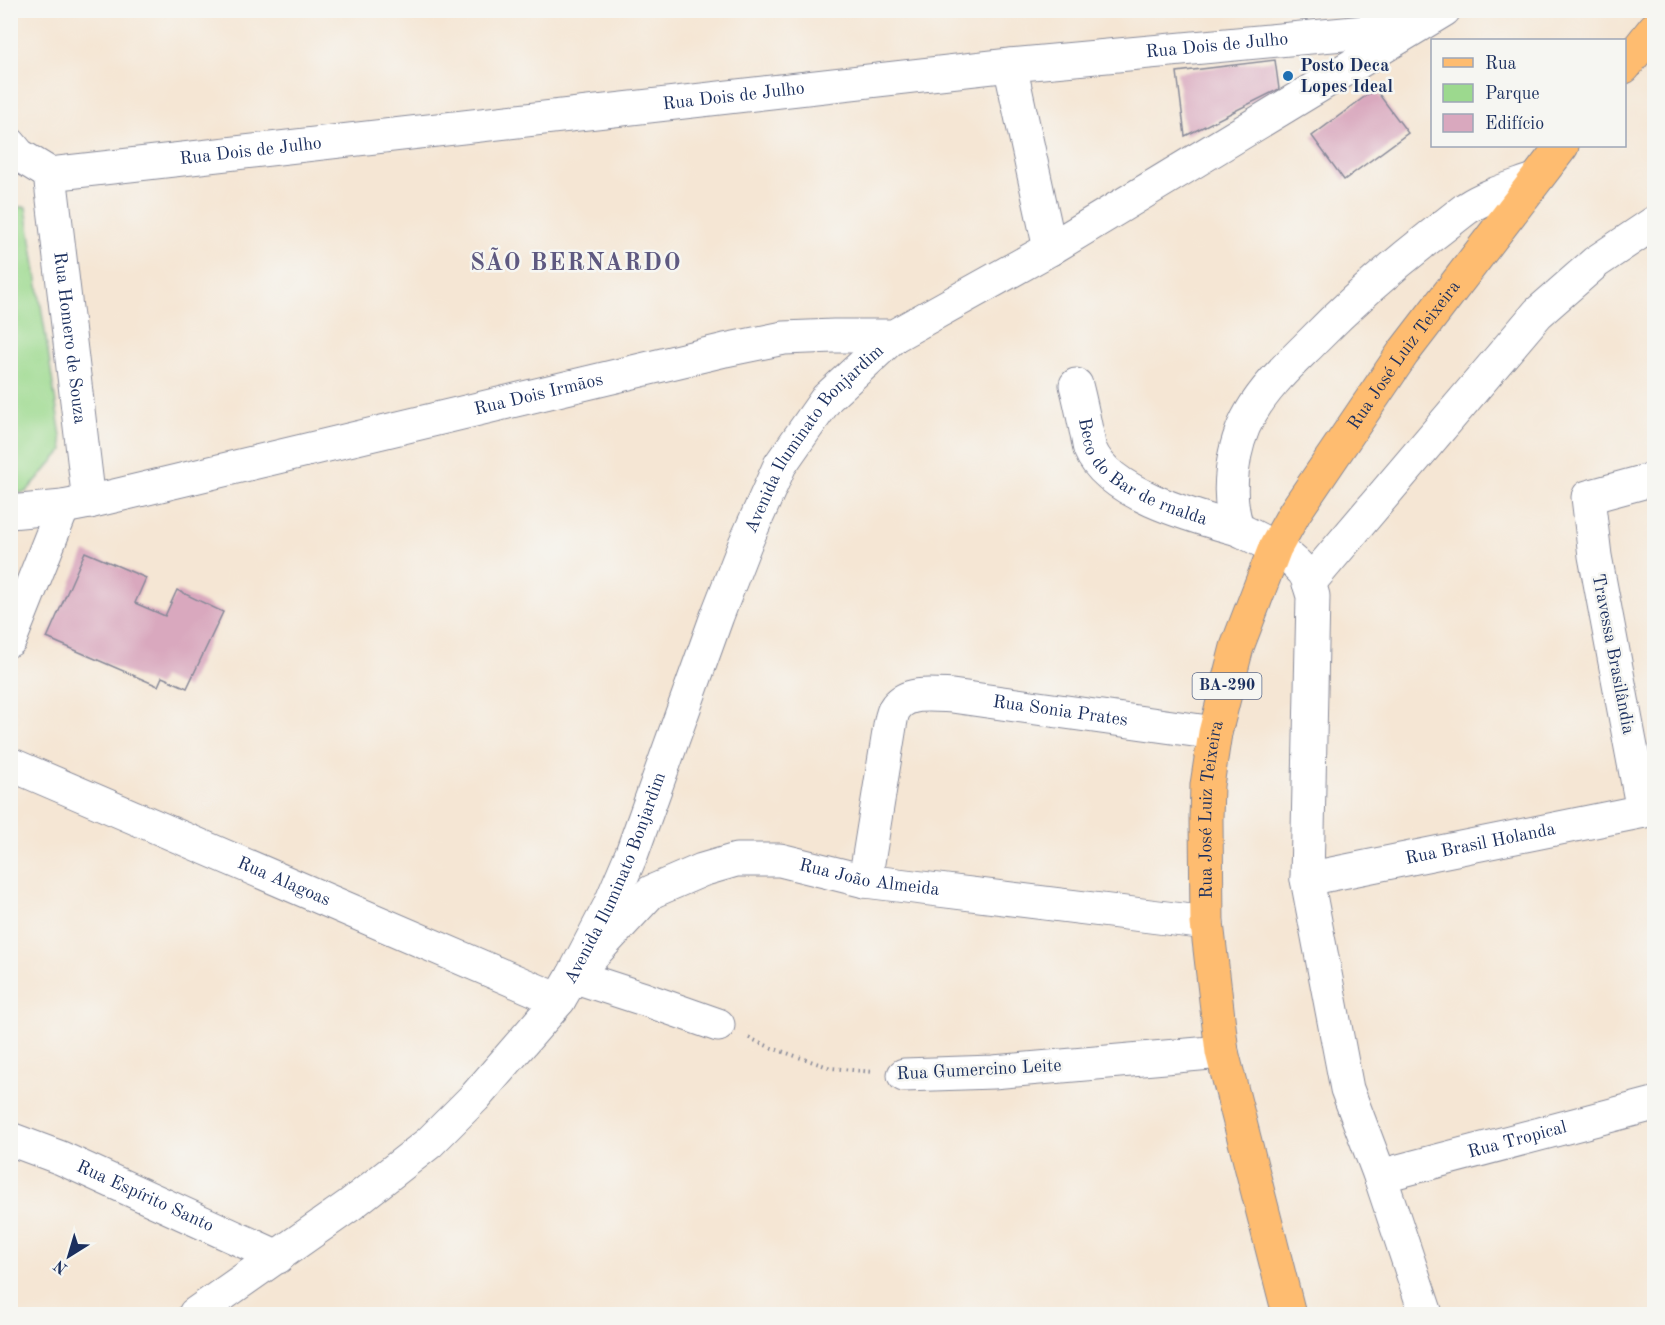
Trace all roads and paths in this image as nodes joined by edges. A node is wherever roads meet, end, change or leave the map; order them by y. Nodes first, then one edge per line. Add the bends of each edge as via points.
1 (1432, 19) edge
2 (1654, 29) edge
3 (1626, 64) edge
4 (1011, 65) junction
5 (10, 144) edge
6 (1561, 147) edge
7 (50, 174) junction
8 (1534, 180) junction
9 (1654, 223) edge
10 (1050, 249) junction
11 (894, 336) junction
12 (1076, 385) dead end
13 (1654, 479) edge
14 (76, 505) junction
15 (10, 512) edge
16 (1238, 529) junction
17 (1275, 548) junction
18 (1309, 583) junction
19 (10, 640) edge
20 (1215, 733) junction
21 (10, 764) edge
22 (1649, 810) edge
23 (1307, 879) junction
24 (865, 881) junction
25 (1207, 923) junction
26 (566, 988) junction
27 (718, 1026) joint
28 (1222, 1052) junction
29 (904, 1075) joint
30 (1654, 1104) edge
31 (10, 1138) edge
32 (1380, 1176) junction
33 (278, 1257) junction
34 (195, 1314) edge
35 (1289, 1314) edge
36 (1426, 1314) edge

1 - 4 street, Rua Dois de Julho
1 - 10 street
2 - 3 main road
4 - 7 street, Rua Dois de Julho
4 - 10 street
5 - 7 street via 19,155
6 - 8 main road, Rua José Luiz Teixeira / BA-290
7 - 14 street, Rua Homero de Souza
8 - 16 street via 1468,208 1405,256 1267,387 1237,442 1231,504
8 - 17 main road, Rua José Luiz Teixeira / BA-290 via 1403,353 1295,512
9 - 18 street via 1596,262 1538,313
10 - 11 street, Rua Dois Irmãos
11 - 14 street, Rua Dois Irmãos via 784,338 725,350
11 - 26 street, Avenida Iluminato Bonjardim via 827,398 780,465 717,616 633,853
12 - 16 street, Beco do Bar de rnalda via 1090,449 1111,476 1180,512
13 - 22 street, Travessa Brasilândia via 1588,497 1595,556
14 - 15 street, Rua Dois Irmãos
14 - 19 street, Rua Homero de Souza
16 - 17 street, Beco do Bar de rnalda
17 - 18 street, Beco do Bar de rnalda via 1303,571
17 - 20 main road, Rua José Luiz Teixeira / BA-290 via 1237,647
18 - 23 street via 1313,596
20 - 24 street, Rua Sonia Prates via 952,696 906,699 895,708 890,726
20 - 25 main road, Rua José Luiz Teixeira / BA-290 via 1207,785
21 - 26 street, Rua Alagoas
22 - 23 street, Rua Brasil Holanda
23 - 32 street via 1347,1089
24 - 25 street, Rua João Almeida
24 - 26 street, Rua João Almeida via 780,860 736,860 702,870 651,892
25 - 28 main road, Rua José Luiz Teixeira / BA-290
26 - 27 street via 644,999
26 - 33 street, Avenida Iluminato Bonjardim via 475,1097 429,1143
27 - 29 path, Rua Gumercino Leite via 831,1068
28 - 29 street, Rua Gumercino Leite via 993,1072
28 - 35 main road, Rua José Luiz Teixeira / BA-290
30 - 32 street, Rua Tropical
31 - 33 street, Rua Espírito Santo
32 - 36 street
33 - 34 street, Avenida Iluminato Bonjardim

